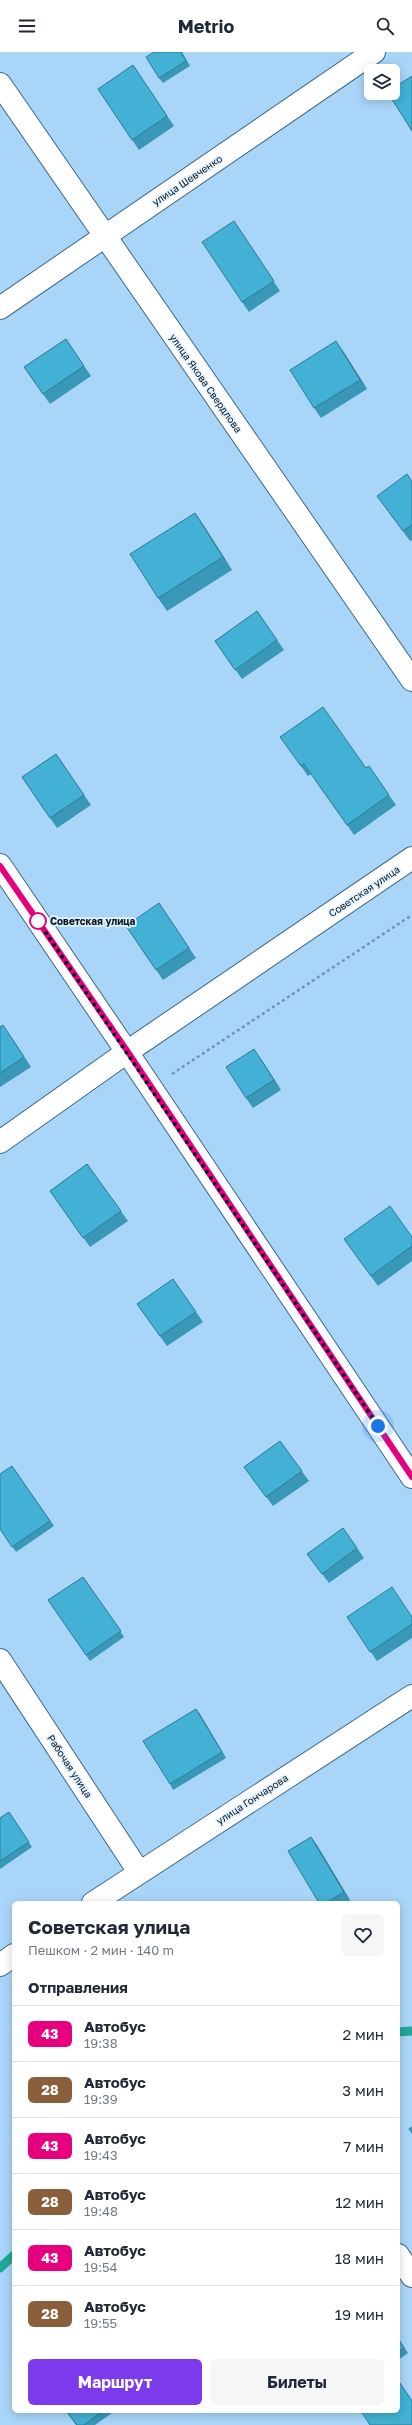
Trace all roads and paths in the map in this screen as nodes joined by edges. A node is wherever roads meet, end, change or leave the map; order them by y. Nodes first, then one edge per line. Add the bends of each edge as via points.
1 (374, 52) edge
2 (0, 84) edge
3 (104, 236) junction
4 (0, 308) edge
5 (412, 680) edge
6 (412, 858) edge
7 (0, 866) edge
8 (412, 915) edge
9 (128, 1052) junction
10 (151, 1087) junction
11 (0, 1142) edge
12 (412, 1477) edge
13 (0, 1660) edge
14 (412, 1696) edge
15 (139, 1872) junction
16 (96, 1901) edge
17 (12, 1956) edge
18 (0, 1964) edge
19 (400, 2258) edge
20 (412, 2276) edge

1 - 3 street, улица Шевченко
2 - 3 street, улица Якова Свердлова
3 - 4 street, улица Шевченко
3 - 5 street, улица Якова Свердлова
6 - 9 street, Советская улица
7 - 9 street
8 - 10 path
9 - 10 street
9 - 11 street, Советская улица
10 - 12 street
13 - 15 street, Рабочая улица
14 - 15 street, улица Гончарова
15 - 16 street, улица Гончарова
17 - 18 street
19 - 20 street

